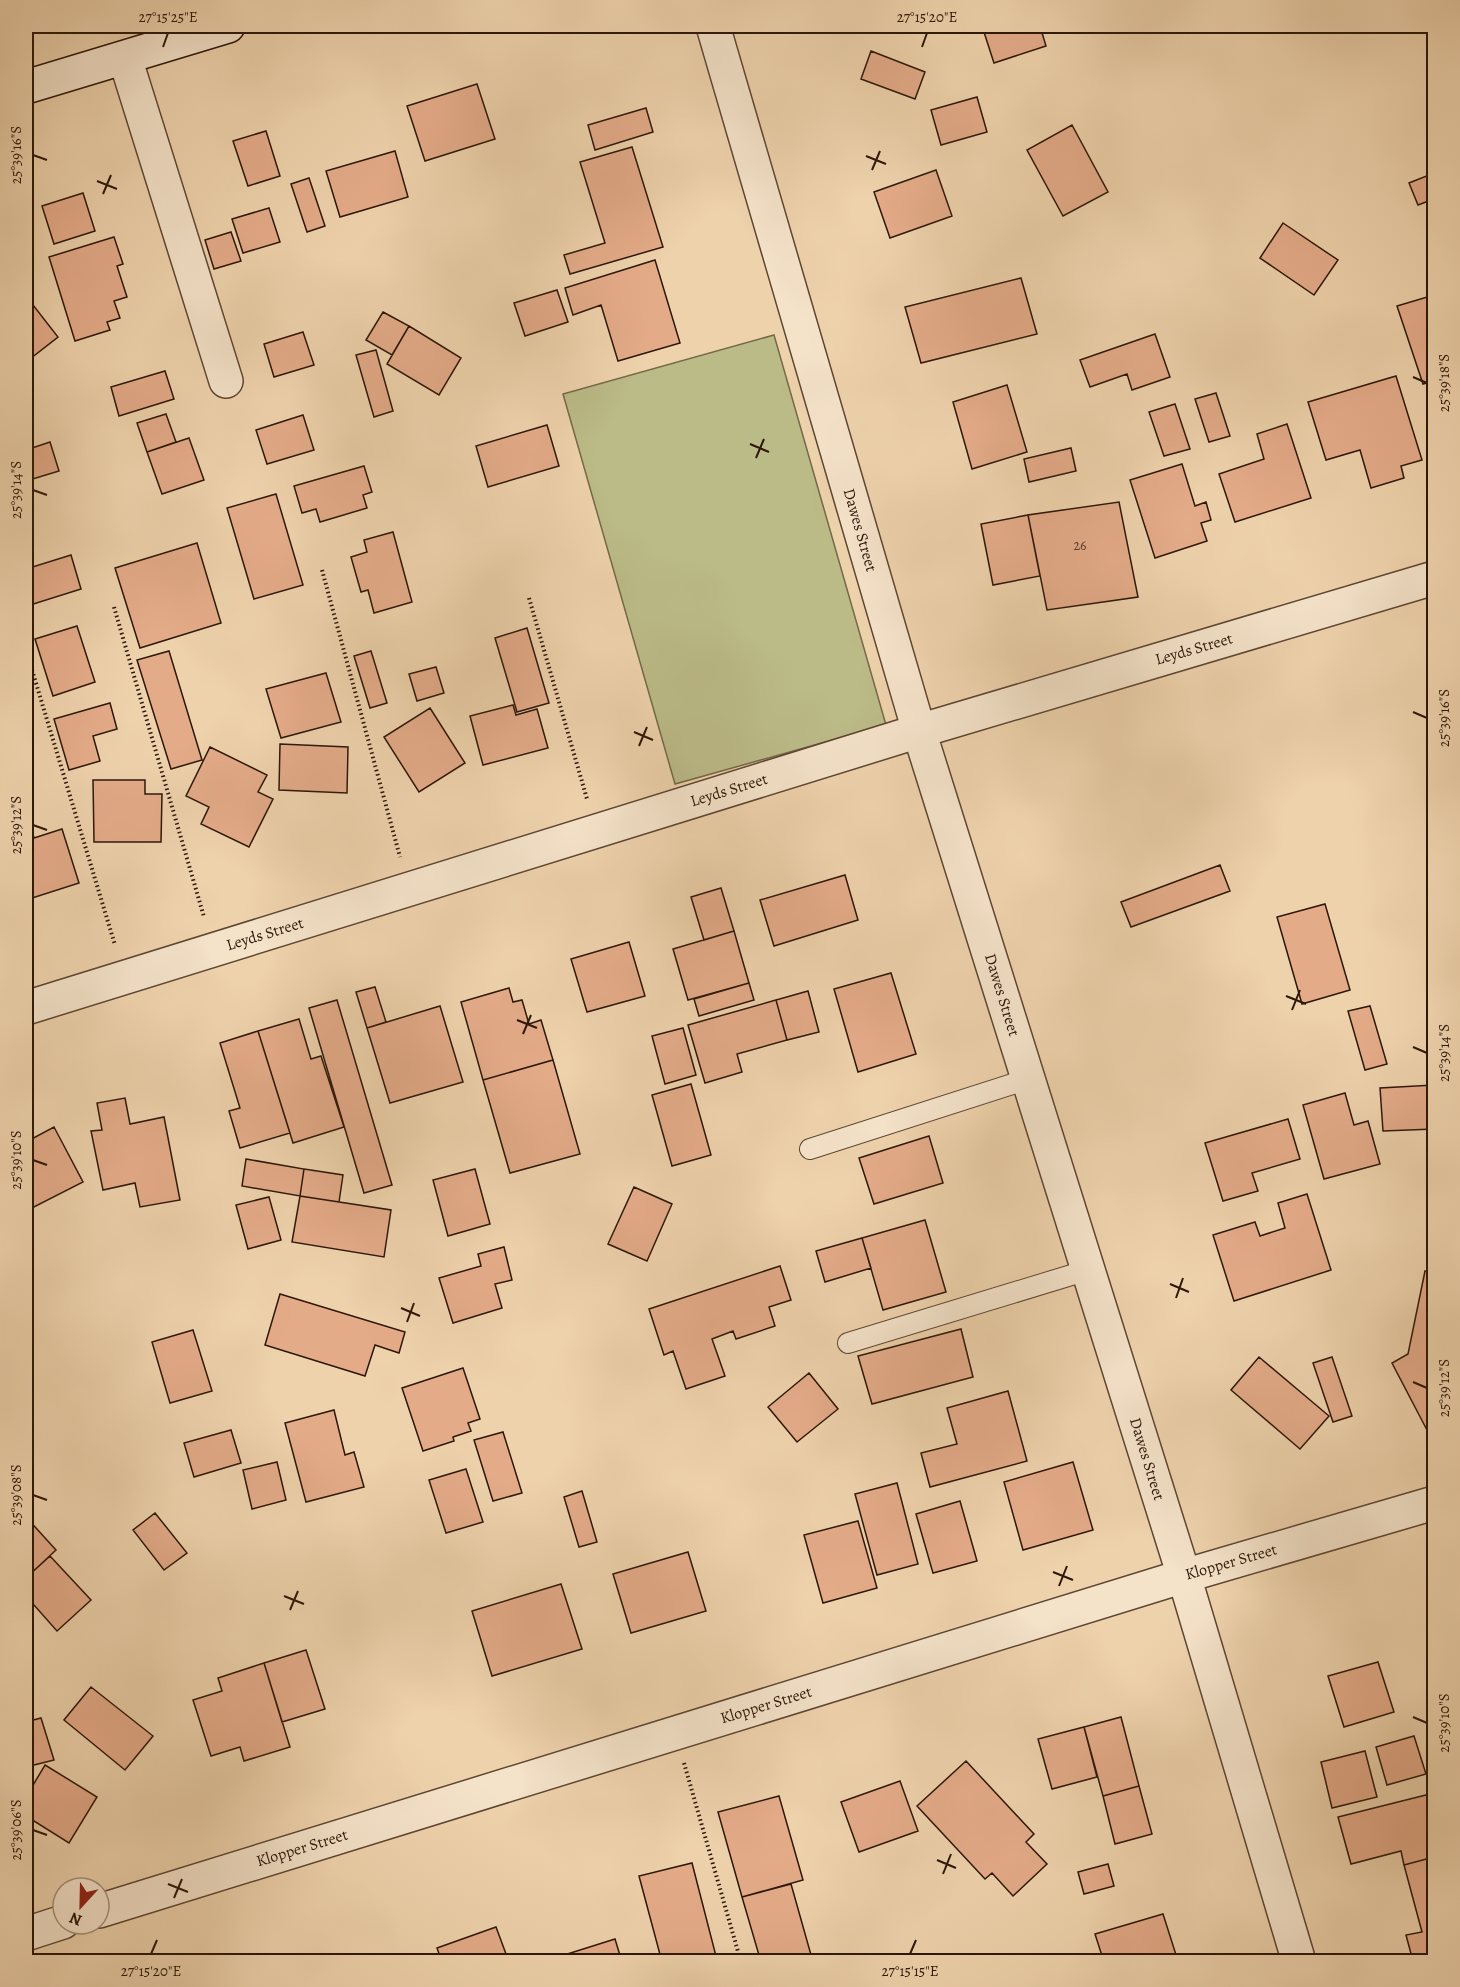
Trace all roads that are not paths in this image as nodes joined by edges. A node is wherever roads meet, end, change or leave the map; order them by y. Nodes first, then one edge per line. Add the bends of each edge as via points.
1 (228, 26) edge
2 (713, 26) edge
3 (125, 58) junction
4 (26, 87) edge
5 (226, 381) dead end
6 (1434, 578) edge
7 (919, 731) junction
8 (26, 1008) edge
9 (1028, 1079) junction
10 (810, 1149) dead end
11 (1088, 1270) junction
12 (848, 1342) dead end
13 (1434, 1503) edge
14 (1184, 1576) junction
15 (111, 1907) edge
16 (51, 1926) edge
17 (26, 1934) edge
18 (1299, 1962) edge

1 - 3 street
2 - 7 street, Dawes Street
3 - 4 street
3 - 5 street
6 - 7 street, Leyds Street
7 - 8 street, Leyds Street
7 - 9 street, Dawes Street
9 - 10 lane
9 - 11 street, Dawes Street
11 - 12 lane
11 - 14 street, Dawes Street
13 - 14 street, Klopper Street
14 - 15 street, Klopper Street
14 - 18 street, Dawes Street
16 - 17 street

